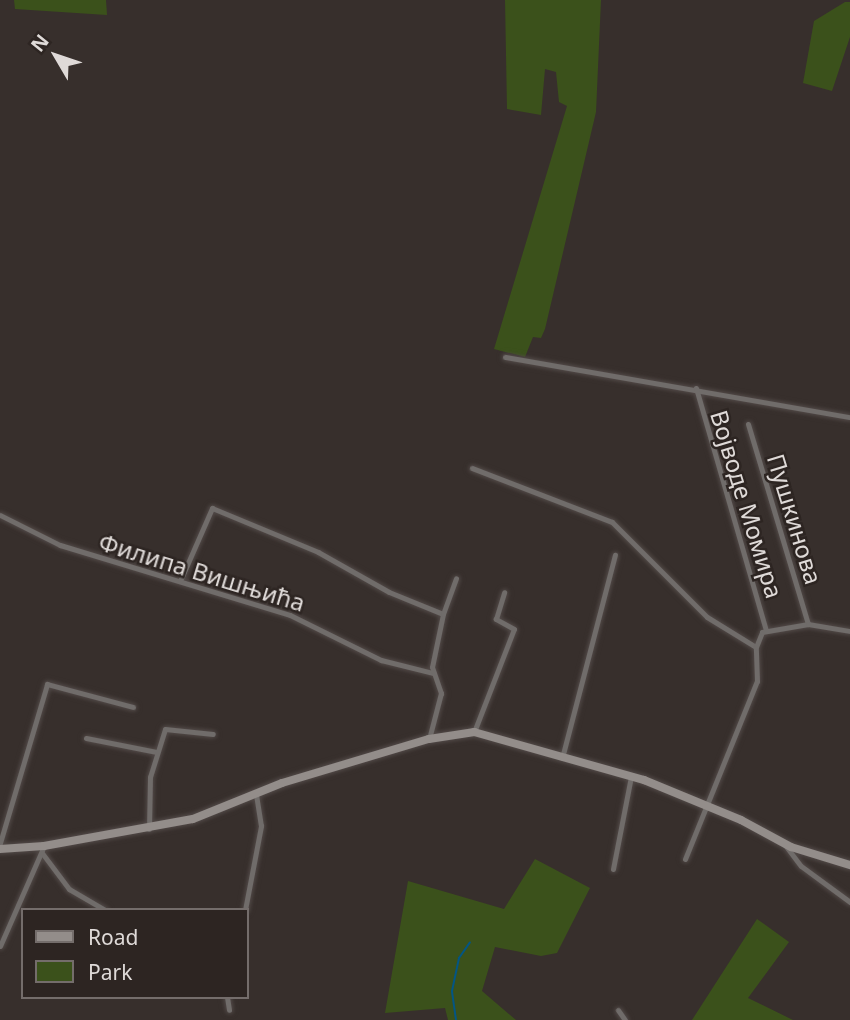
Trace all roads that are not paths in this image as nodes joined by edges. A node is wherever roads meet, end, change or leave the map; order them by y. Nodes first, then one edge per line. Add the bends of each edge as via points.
1 (505, 357) dead end
2 (696, 388) junction
3 (850, 417) edge
4 (748, 424) dead end
5 (472, 468) dead end
6 (0, 515) edge
7 (615, 555) dead end
8 (456, 578) dead end
9 (180, 581) junction
10 (504, 592) dead end
11 (443, 614) junction
12 (808, 624) junction
13 (766, 630) junction
14 (850, 631) edge
15 (756, 647) junction
16 (433, 673) junction
17 (133, 707) dead end
18 (474, 732) junction
19 (213, 734) dead end
20 (86, 738) dead end
21 (429, 738) junction
22 (157, 751) junction
23 (562, 758) junction
24 (631, 776) junction
25 (256, 793) junction
26 (705, 805) junction
27 (149, 829) junction
28 (0, 843) edge
29 (783, 843) junction
30 (0, 849) edge
31 (43, 850) junction
32 (685, 859) dead end
33 (850, 865) edge
34 (613, 869) dead end
35 (850, 902) edge
36 (102, 908) edge
37 (245, 908) edge
38 (0, 946) edge
39 (227, 999) edge
40 (229, 1010) dead end
41 (618, 1010) dead end
42 (625, 1020) edge

1 - 2 street
2 - 3 street
2 - 13 street, Војводе Момира
4 - 12 street, Пушкинова
5 - 15 street via 612,522 707,617
6 - 9 street, Филипа Вишњића via 60,544
7 - 23 street
8 - 11 street
9 - 11 street via 212,508 318,552 389,592
9 - 16 street, Филипа Вишњића via 290,615 381,660
10 - 18 street via 496,620 513,629
11 - 16 street via 433,650
12 - 13 street
12 - 14 street
13 - 15 street
15 - 26 street via 757,681
16 - 21 street via 441,693
17 - 28 street via 47,684
18 - 21 street
18 - 23 street
19 - 22 street via 167,727
20 - 22 street
21 - 25 street
22 - 27 street via 149,784
23 - 24 street
24 - 26 street
24 - 34 street
25 - 27 street via 193,819
25 - 37 street via 261,827
26 - 29 street
26 - 32 street
27 - 31 street
29 - 33 street
29 - 35 street via 801,866
30 - 31 street
31 - 36 street via 69,889
31 - 38 street
39 - 40 street
41 - 42 street

